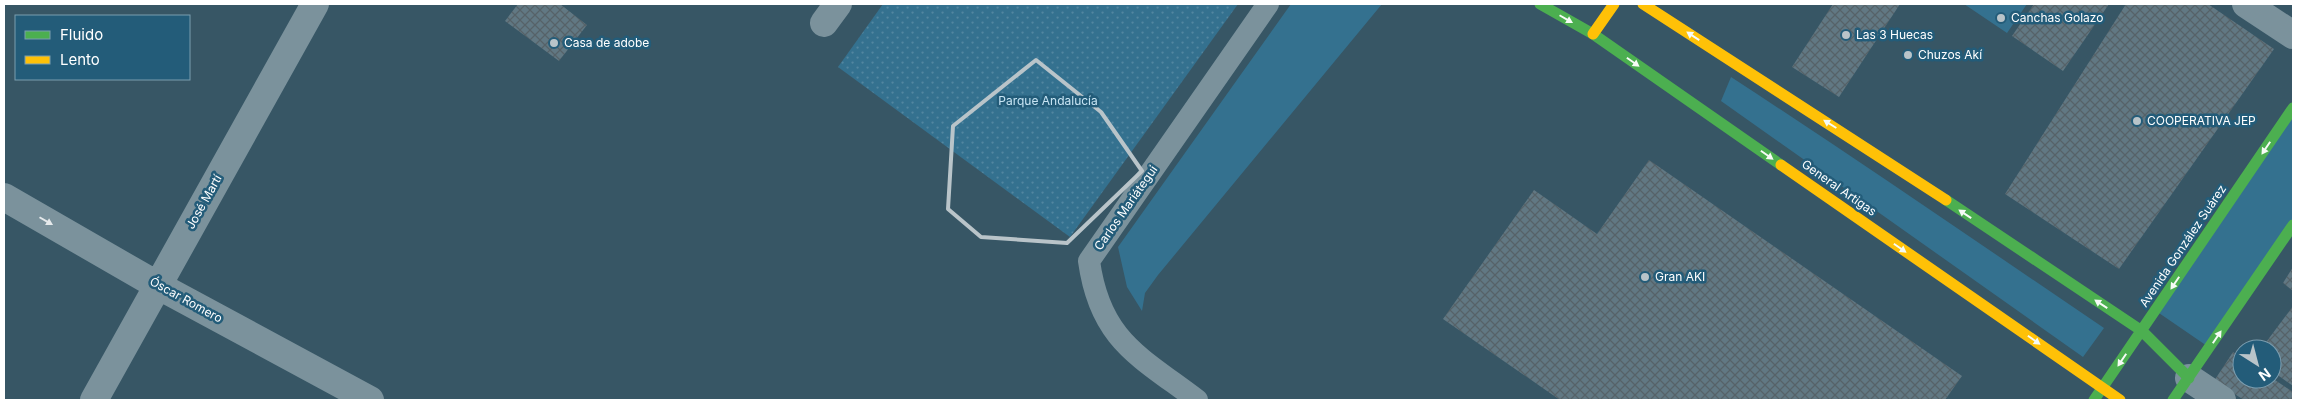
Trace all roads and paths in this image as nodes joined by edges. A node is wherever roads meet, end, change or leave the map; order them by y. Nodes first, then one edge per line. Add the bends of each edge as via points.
1 (315, 4) edge
2 (1268, 4) edge
3 (1540, 4) edge
4 (1614, 4) edge
5 (1643, 4) edge
6 (2246, 4) edge
7 (1593, 34) junction
8 (2293, 35) edge
9 (2293, 108) edge
10 (4, 197) edge
11 (2293, 225) edge
12 (157, 285) junction
13 (2142, 331) junction
14 (2189, 378) junction
15 (2103, 388) junction
16 (94, 400) edge
17 (370, 400) edge
18 (1197, 400) edge
19 (2094, 400) edge
20 (2120, 400) edge
21 (2173, 400) edge
22 (2222, 400) edge

1 - 12 street, José Martí
2 - 18 lane, Carlos Mariátegui via 1089,261 1093,287 1114,333 1133,352
3 -> 7 street, General Artigas
4 - 7 street
13 -> 5 street via 1860,143
6 - 8 street
7 -> 15 street, General Artigas
9 -> 13 street, Avenida González Suárez
10 -> 12 street, Óscar Romero
14 -> 11 street
12 - 16 street, José Martí
12 - 17 street, Óscar Romero
13 - 14 street
13 -> 15 street, Avenida González Suárez
14 - 21 street
14 - 22 street
15 - 19 street, Avenida González Suárez
15 - 20 street, General Artigas

